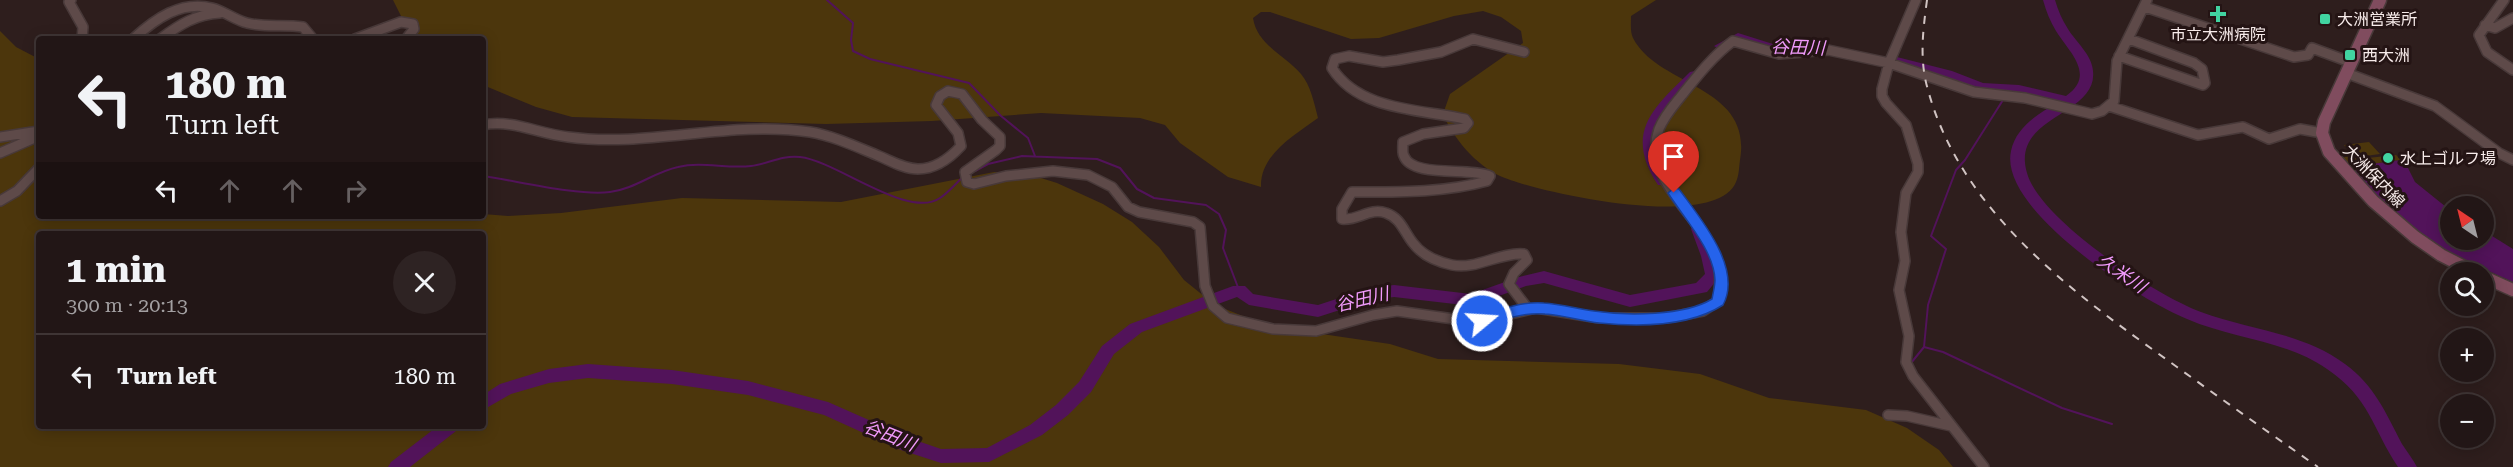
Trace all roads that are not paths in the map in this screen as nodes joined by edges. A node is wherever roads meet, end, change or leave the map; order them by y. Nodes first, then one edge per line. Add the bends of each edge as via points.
1 (71, 0) edge
2 (1916, 0) edge
3 (2380, 0) edge
4 (2504, 0) edge
5 (2146, 3) edge
6 (220, 13) junction
7 (2513, 18) edge
8 (2485, 25) junction
9 (83, 36) edge
10 (136, 36) edge
11 (164, 36) edge
12 (310, 36) edge
13 (363, 36) edge
14 (408, 36) edge
15 (2129, 39) junction
16 (1524, 52) dead end
17 (2119, 56) junction
18 (1889, 63) junction
19 (2348, 68) junction
20 (2513, 70) edge
21 (2109, 106) junction
22 (486, 125) edge
23 (36, 131) edge
24 (2322, 133) junction
25 (0, 137) edge
26 (36, 137) edge
27 (0, 153) edge
28 (2513, 160) edge
29 (36, 171) edge
30 (0, 201) edge
31 (2455, 262) edge
32 (2494, 281) edge
33 (2513, 290) edge
34 (1528, 309) junction
35 (1888, 415) dead end
36 (1951, 426) junction
37 (1984, 467) edge

1 - 9 street via 71,9 83,22
2 - 18 street
3 - 19 main road
4 - 8 street
5 - 15 street
5 - 19 street via 2294,57 2308,55 2313,48
6 - 10 street via 201,5 174,7 156,17
6 - 11 street via 186,20
6 - 12 street via 247,23 303,27
7 - 8 street via 2495,28
8 - 20 street via 2479,35 2482,46 2500,64
13 - 14 street via 409,22 414,29
15 - 17 street
15 - 17 street via 2194,63 2202,69 2205,82 2203,85
16 - 34 street via 1473,39 1441,52 1383,62 1342,56 1335,59 1332,68 1339,80 1366,97 1465,119 1468,123 1464,128 1423,134 1403,142 1406,161 1411,165 1433,170 1479,171 1490,176 1487,181 1468,186 1352,192 1342,209 1342,219 1378,211 1391,215 1425,255 1454,266 1472,266 1524,254 1527,260 1509,284
17 - 21 street via 2114,101
18 - 21 street via 1974,93 2035,100 2092,114
18 - 34 street via 1828,50 1779,54 1733,41 1724,47 1665,118 1656,147 1660,173 1719,262 1722,280 1718,301 1702,311 1631,319
18 - 36 street via 1882,96 1906,125 1918,164 1918,172 1906,193 1902,232 1905,261 1899,290 1909,336 1906,362
19 - 24 main road
19 - 28 street via 2435,106
21 - 24 street via 2198,135 2234,127 2269,139 2300,129
22 - 34 street via 502,122 552,135 602,140 760,129 809,132 916,169 943,162 961,146 958,133 936,105 940,96 956,91 1000,137 1000,147 994,154 970,165 965,172 967,182 1053,171 1088,175 1112,187 1128,207 1193,222 1200,227 1204,281 1213,307 1221,315 1245,323 1304,332 1333,328 1379,312 1482,321
23 - 25 street
24 - 31 main road, 大洲保内線 via 2324,144 2337,163 2394,221
26 - 27 street
29 - 30 street via 17,191
32 - 33 main road
35 - 36 street
36 - 37 street

